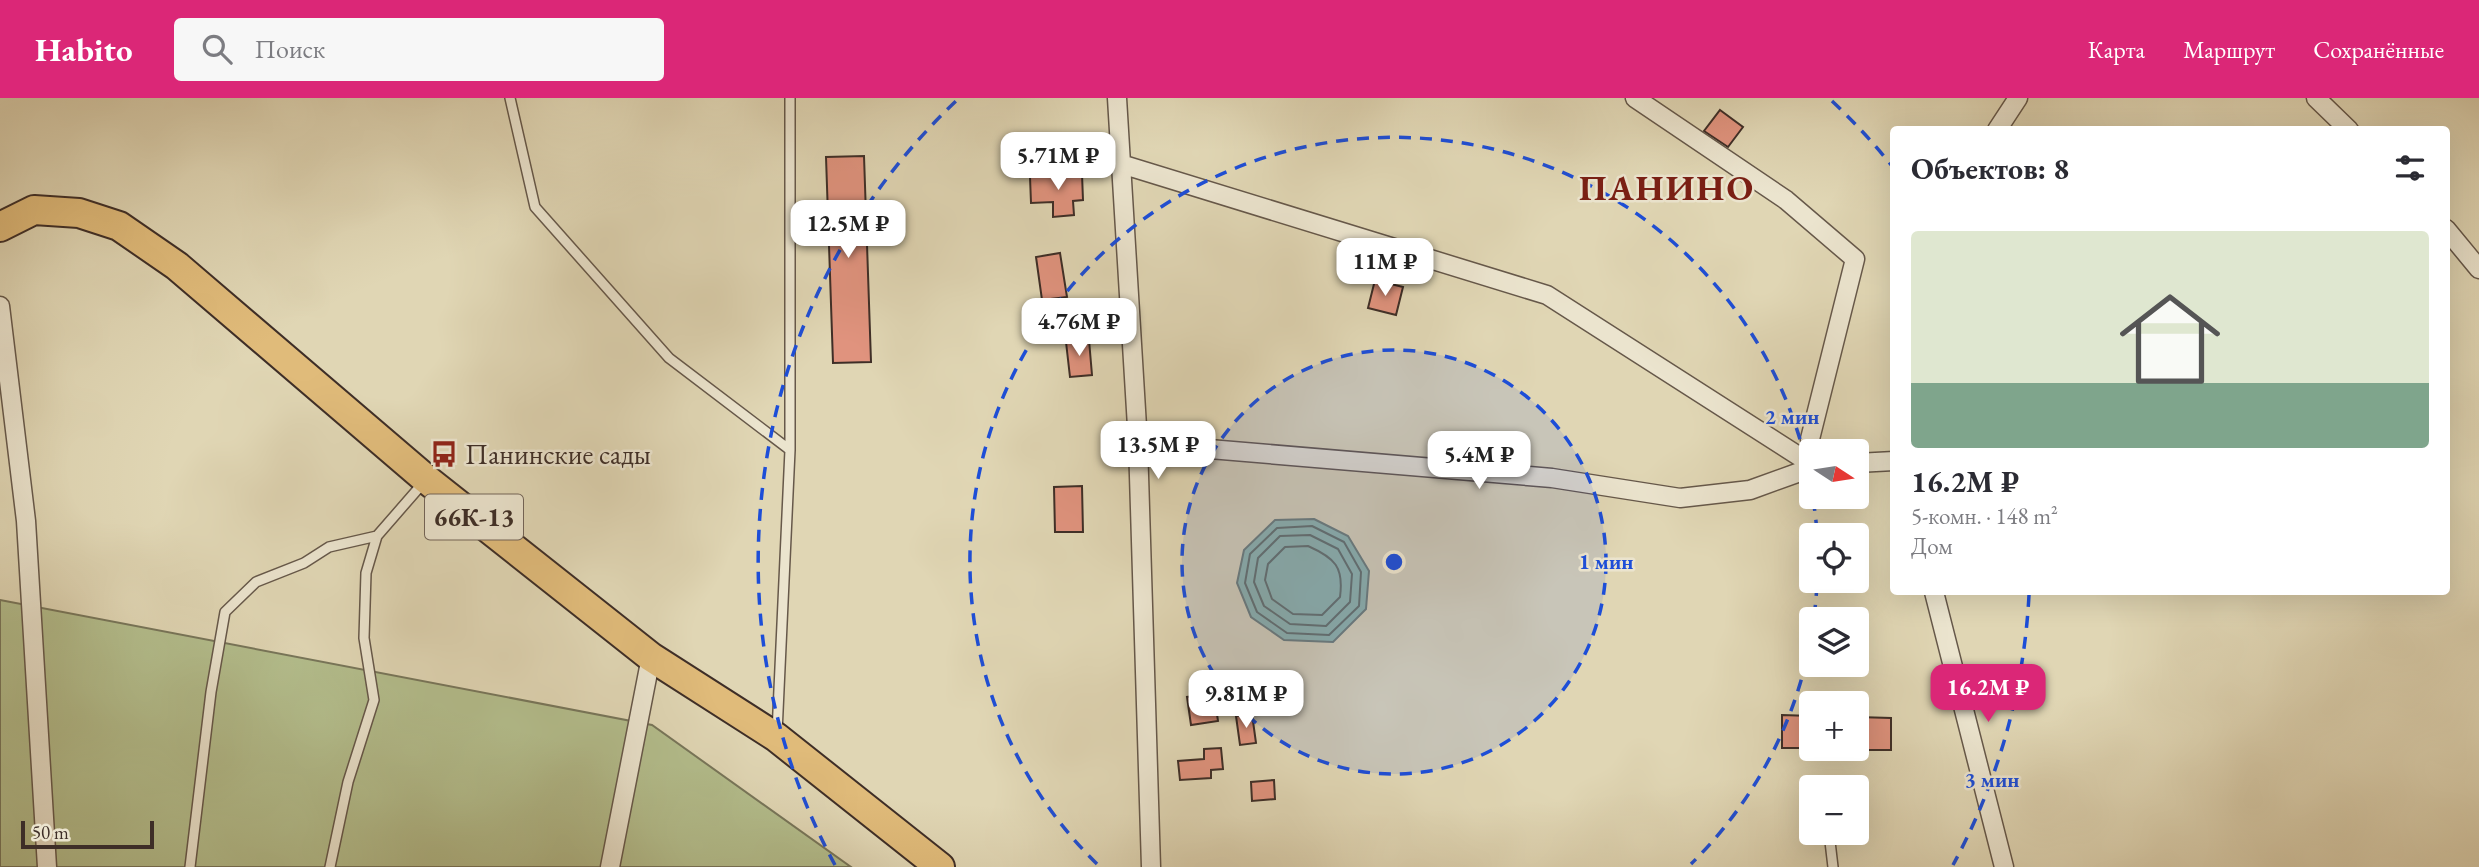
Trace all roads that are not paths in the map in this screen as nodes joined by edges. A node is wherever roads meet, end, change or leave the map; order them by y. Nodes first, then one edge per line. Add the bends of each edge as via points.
1 (509, 98) edge
2 (790, 98) edge
3 (1117, 98) edge
4 (1634, 98) edge
5 (2018, 98) edge
6 (2316, 98) edge
7 (2000, 126) edge
8 (2345, 126) edge
9 (1121, 164) junction
10 (0, 227) edge
11 (2450, 234) edge
12 (2479, 269) edge
13 (0, 306) edge
14 (1810, 439) edge
15 (1138, 443) junction
16 (790, 450) junction
17 (1799, 458) edge
18 (1890, 461) edge
19 (1869, 462) edge
20 (1799, 471) edge
21 (426, 480) junction
22 (377, 536) junction
23 (1935, 595) edge
24 (651, 657) junction
25 (776, 737) junction
26 (1830, 845) edge
27 (47, 867) edge
28 (190, 867) edge
29 (330, 867) edge
30 (610, 867) edge
31 (940, 867) edge
32 (1151, 867) edge
33 (1833, 867) edge
34 (2004, 867) edge

1 - 16 lane via 536,207 668,358
2 - 16 lane
3 - 9 street
4 - 14 street via 1786,200 1855,259
5 - 7 street
6 - 8 street
9 - 15 street
9 - 17 street via 1547,295
10 - 21 main road, 66К-13 via 34,211 79,213 119,226 177,266
11 - 12 street
13 - 27 street via 26,522
15 - 20 street via 1552,478 1680,498 1750,490
15 - 32 street
16 - 25 lane
18 - 19 street
21 - 22 lane
21 - 24 main road, 66К-13
22 - 28 lane via 329,547 304,563 256,582 225,612
22 - 29 lane via 366,573 364,638 374,701 348,782
23 - 34 street
24 - 25 main road, 66К-13
24 - 30 street
25 - 31 main road, 66К-13
26 - 33 lane

